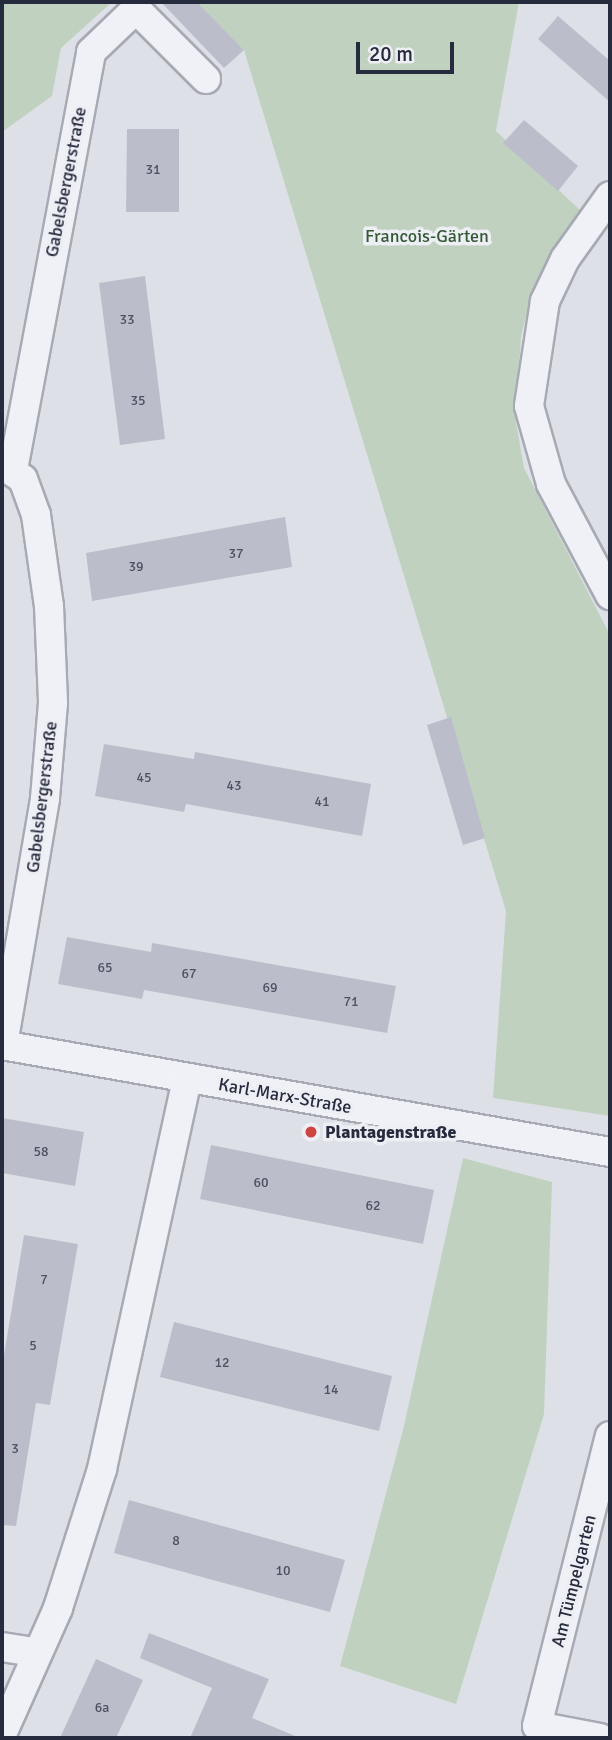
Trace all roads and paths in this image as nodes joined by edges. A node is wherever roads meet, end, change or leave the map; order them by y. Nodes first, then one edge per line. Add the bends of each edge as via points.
1 (206, 79) dead end
2 (610, 196) edge
3 (8, 468) edge
4 (610, 595) edge
5 (2, 1045) edge
6 (187, 1079) junction
7 (610, 1152) edge
8 (610, 1436) edge
9 (2, 1647) edge
10 (38, 1653) junction
11 (2, 1734) edge
12 (600, 1738) edge

1 - 3 street, Gabelsbergerstraße via 135,9 91,52
2 - 4 street via 579,237 545,302 530,406 551,484
3 - 5 street, Gabelsbergerstraße via 36,515 49,606 53,703 46,799
5 - 6 street, Karl-Marx-Straße
6 - 7 street, Karl-Marx-Straße
6 - 10 street via 102,1469
8 - 12 street, Am Tümpelgarten via 537,1727
9 - 10 street
10 - 11 street

